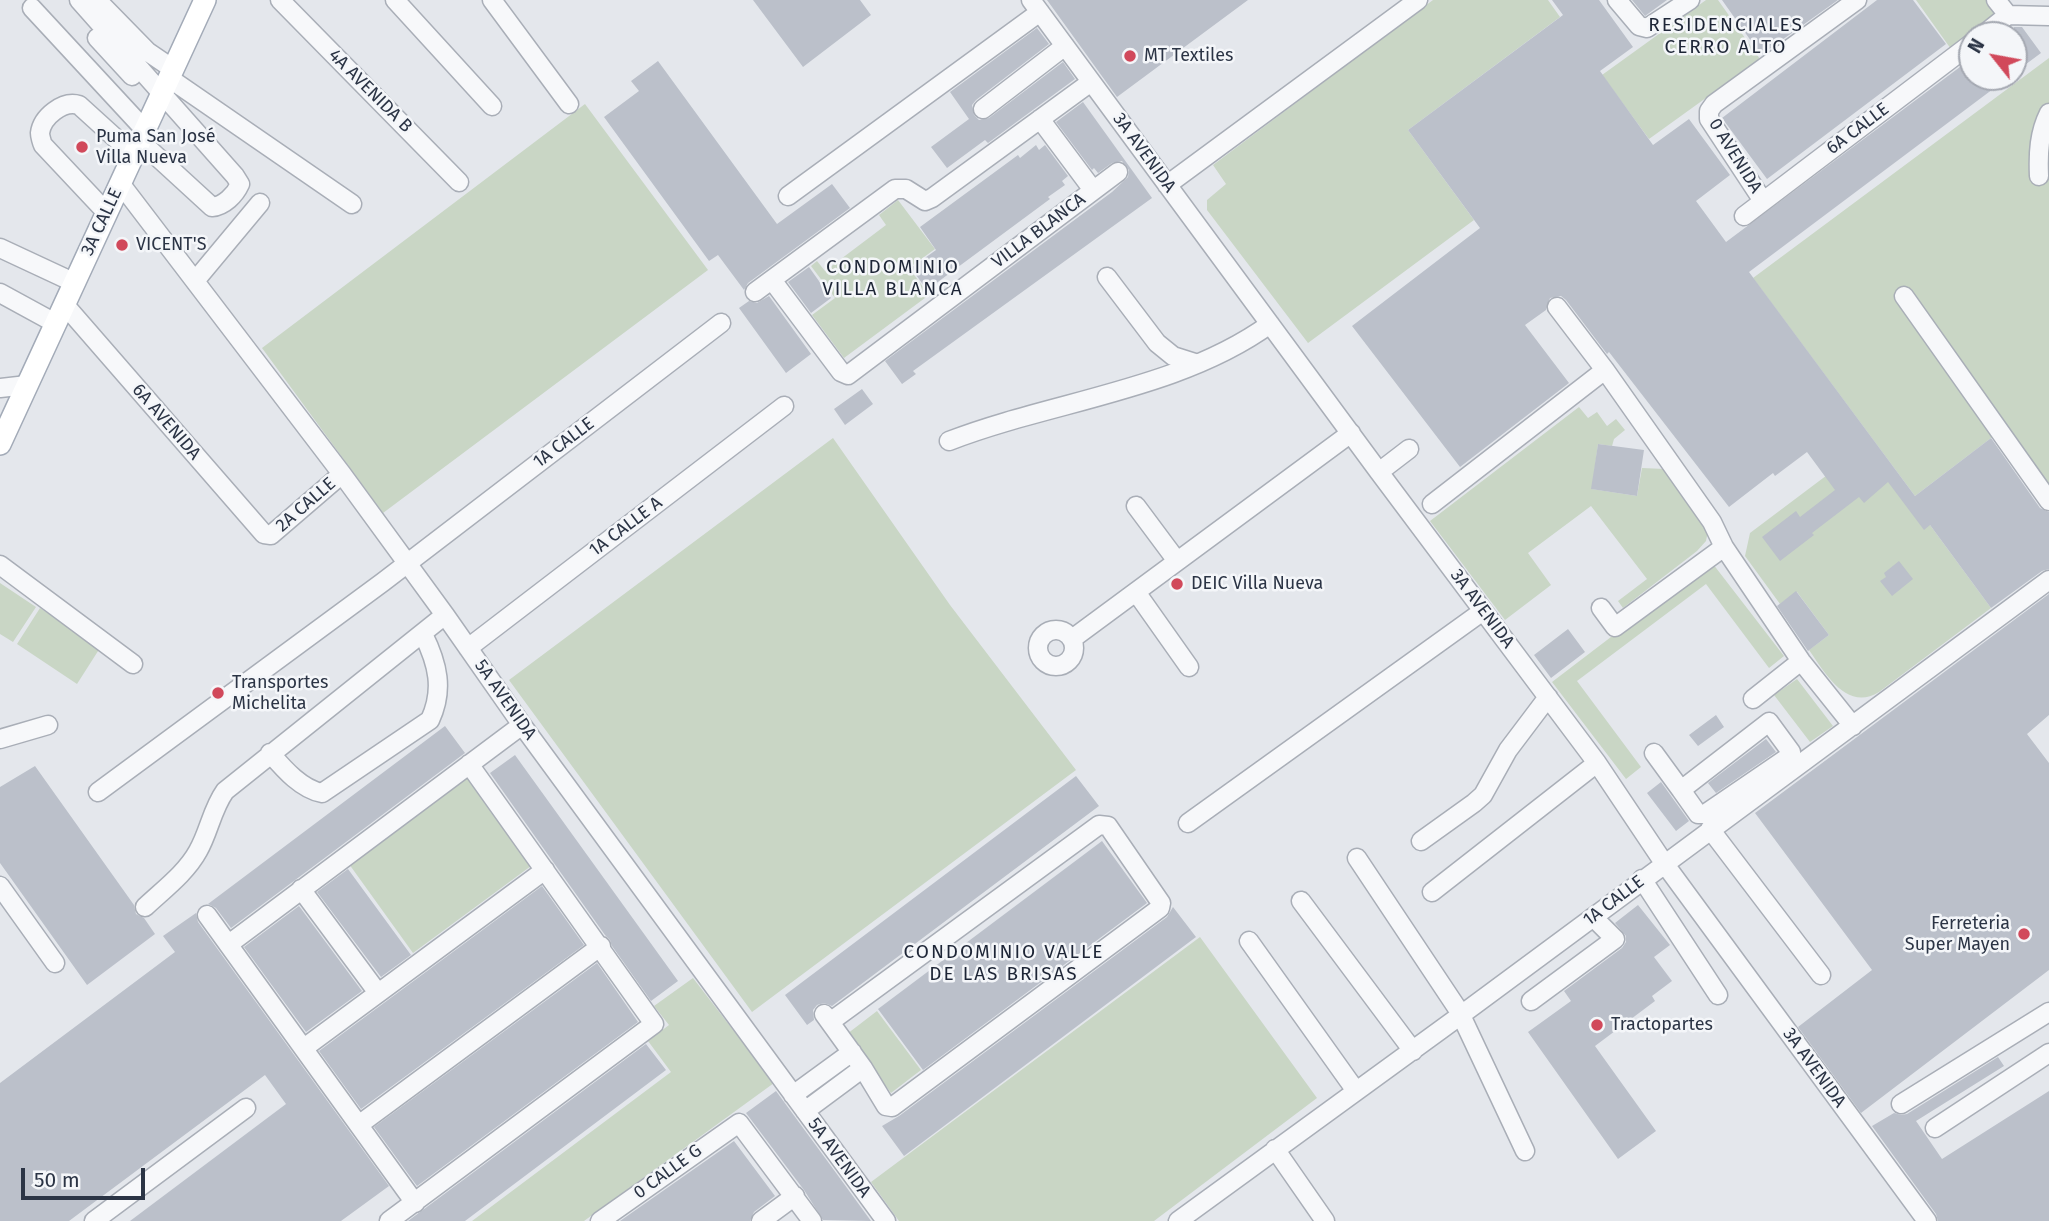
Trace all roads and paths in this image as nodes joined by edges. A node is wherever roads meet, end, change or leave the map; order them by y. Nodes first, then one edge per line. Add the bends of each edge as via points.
1 (79, 0) edge
2 (97, 0) edge
3 (205, 0) edge
4 (280, 0) edge
5 (395, 0) edge
6 (411, 0) edge
7 (492, 0) edge
8 (1418, 0) edge
9 (1617, 0) edge
10 (1690, 0) edge
11 (1857, 0) edge
12 (1996, 0) edge
13 (1036, 6) edge
14 (32, 8) dead end
15 (2008, 15) junction
16 (2049, 16) edge
17 (2000, 21) edge
18 (97, 38) dead end
19 (1065, 46) junction
20 (1958, 54) edge
21 (1091, 82) junction
22 (165, 87) junction
23 (569, 104) dead end
24 (984, 109) dead end
25 (2049, 113) edge
26 (1040, 119) junction
27 (139, 142) junction
28 (1118, 172) dead end
29 (2039, 176) dead end
30 (460, 182) dead end
31 (120, 183) junction
32 (1167, 185) junction
33 (1093, 190) junction
34 (788, 196) dead end
35 (1763, 201) junction
36 (260, 203) dead end
37 (352, 204) dead end
38 (106, 212) junction
39 (1744, 216) dead end
40 (2, 253) edge
41 (1107, 276) dead end
42 (772, 280) junction
43 (195, 281) junction
44 (73, 282) junction
45 (755, 292) dead end
46 (0, 293) edge
47 (1904, 296) dead end
48 (1557, 306) dead end
49 (60, 314) junction
50 (721, 323) dead end
51 (1270, 324) junction
52 (1195, 363) junction
53 (1605, 370) junction
54 (27, 385) junction
55 (0, 388) edge
56 (784, 406) dead end
57 (1351, 433) junction
58 (949, 441) dead end
59 (0, 444) edge
60 (1409, 449) dead end
61 (1379, 472) junction
62 (342, 474) junction
63 (2049, 501) edge
64 (1432, 504) dead end
65 (1136, 506) dead end
66 (271, 535) joint
67 (1724, 547) junction
68 (1177, 561) junction
69 (407, 563) junction
70 (0, 565) edge
71 (2049, 580) edge
72 (1136, 592) junction
73 (1601, 608) dead end
74 (1483, 611) junction
75 (445, 615) junction
76 (423, 634) junction
77 (1072, 639) dead end
78 (468, 648) junction
79 (1801, 661) junction
80 (133, 664) dead end
81 (1189, 667) dead end
82 (1548, 697) junction
83 (1753, 699) dead end
84 (48, 725) dead end
85 (522, 725) junction
86 (1853, 726) junction
87 (0, 739) edge
88 (270, 753) junction
89 (1654, 753) dead end
90 (1597, 763) junction
91 (469, 764) junction
92 (1681, 790) junction
93 (98, 792) dead end
94 (1188, 823) dead end
95 (1710, 829) junction
96 (1421, 841) dead end
97 (1357, 858) dead end
98 (1664, 863) junction
99 (545, 870) junction
100 (1642, 879) junction
101 (0, 886) edge
102 (301, 889) junction
103 (1432, 892) dead end
104 (1301, 901) dead end
105 (145, 907) dead end
106 (207, 915) dead end
107 (1593, 916) junction
108 (1249, 941) dead end
109 (229, 944) junction
110 (601, 946) junction
111 (55, 963) dead end
112 (1821, 975) dead end
113 (378, 993) junction
114 (1717, 995) dead end
115 (1531, 1001) dead end
116 (2049, 1012) edge
117 (1461, 1015) junction
118 (304, 1048) junction
119 (1413, 1051) junction
120 (852, 1052) junction
121 (2049, 1052) edge
122 (863, 1068) junction
123 (1356, 1091) junction
124 (793, 1095) junction
125 (1901, 1104) dead end
126 (246, 1108) dead end
127 (805, 1111) junction
128 (360, 1124) junction
129 (1935, 1128) dead end
130 (1275, 1149) junction
131 (1525, 1151) dead end
132 (795, 1196) junction
133 (415, 1203) junction
134 (94, 1221) edge
135 (389, 1221) edge
136 (600, 1221) edge
137 (761, 1221) edge
138 (813, 1221) edge
139 (886, 1221) edge
140 (1178, 1221) edge
141 (1325, 1221) edge
142 (1927, 1221) edge

1 - 22 street via 139,66
2 - 22 street via 148,52
3 - 22 main road, 3A CALLE
4 - 30 street, 4A AVENIDA B
5 - 6 street via 495,103
7 - 23 street
8 - 32 street
9 - 10 street via 1636,23 1647,28
11 - 35 street, 0 AVENIDA via 1709,111 1709,119
12 - 15 street
13 - 19 street, 3A AVENIDA
13 - 34 street
14 - 27 street
15 - 16 street
15 - 17 street
18 - 22 street
19 - 21 street, 3A AVENIDA
19 - 24 street
20 - 35 street, 6A CALLE
21 - 26 street
21 - 32 street, 3A AVENIDA
22 - 27 main road, 3A CALLE
22 - 27 street via 240,184 226,202 212,207
22 - 37 street
25 - 29 street via 2039,142
26 - 33 street, VILLA BLANCA
26 - 42 street via 930,199 895,189
27 - 31 main road, 3A CALLE
27 - 38 street via 70,102 62,104 45,123 40,134 43,145
28 - 33 street, VILLA BLANCA
31 - 38 main road, 3A CALLE
31 - 43 street, 5A AVENIDA
32 - 51 street, 3A AVENIDA
33 - 42 street, VILLA BLANCA via 848,375 841,372
35 - 39 street, 6A CALLE
36 - 43 street
38 - 44 main road, 3A CALLE
40 - 44 street
41 - 52 street via 1157,344 1173,356
42 - 45 street
43 - 62 street, 5A AVENIDA
44 - 49 main road, 3A CALLE
46 - 49 street
47 - 63 street
48 - 53 street
49 - 54 main road, 3A CALLE
49 - 66 street, 6A AVENIDA via 264,534
50 - 69 street, 1A CALLE
51 - 52 street
51 - 57 street, 3A AVENIDA
52 - 58 street via 1141,384
53 - 64 street
53 - 67 street via 1712,522
54 - 55 street
54 - 59 main road, 3A CALLE
56 - 78 street, 1A CALLE A
57 - 61 street, 3A AVENIDA
57 - 68 street
60 - 61 street
61 - 74 street, 3A AVENIDA
62 - 66 street, 2A CALLE
62 - 69 street, 5A AVENIDA
65 - 68 street
67 - 73 street via 1615,626
67 - 79 street
68 - 72 street
69 - 75 street, 5A AVENIDA
69 - 93 street, 1A CALLE
70 - 80 street
71 - 86 street, 1A CALLE
72 - 77 street
72 - 81 street
74 - 82 street, 3A AVENIDA
74 - 94 street
75 - 76 street
75 - 78 street, 5A AVENIDA
76 - 88 street
76 - 88 street via 438,668 436,706 430,720 322,793 312,791
78 - 85 street, 5A AVENIDA
79 - 83 street
79 - 86 street
82 - 90 street, 3A AVENIDA
82 - 96 street via 1508,750 1483,795
84 - 87 street
85 - 91 street
85 - 124 street, 5A AVENIDA
86 - 95 street, 1A CALLE
88 - 105 street via 225,791 190,863
89 - 92 street
90 - 98 street, 3A AVENIDA
90 - 103 street
91 - 99 street
91 - 102 street
92 - 92 street via 1769,722 1791,752 1702,815
95 - 98 street, 1A CALLE
95 - 112 street
97 - 117 street
98 - 100 street, 1A CALLE
98 - 142 street, 3A AVENIDA
99 - 110 street
99 - 113 street
100 - 107 street, 1A CALLE
100 - 114 street
101 - 111 street
102 - 109 street
102 - 113 street
104 - 119 street
106 - 109 street
107 - 115 street via 1615,939
107 - 117 street, 1A CALLE
108 - 123 street
109 - 118 street
110 - 128 street
110 - 133 street via 654,1022 653,1027
113 - 118 street
116 - 125 street
117 - 119 street, 1A CALLE
117 - 131 street
118 - 128 street
119 - 123 street, 1A CALLE
120 - 122 street
120 - 122 street via 827,1018 1099,825 1108,826 1161,903 1160,908 892,1107 886,1106
120 - 124 street
121 - 129 street
122 - 127 street
123 - 130 street, 1A CALLE
124 - 127 street, 5A AVENIDA
126 - 134 street
127 - 139 street, 5A AVENIDA
128 - 133 street
130 - 140 street, 1A CALLE
130 - 141 street
132 - 136 street, 0 CALLE G via 741,1125 735,1124
132 - 137 street
132 - 138 street
133 - 135 street

